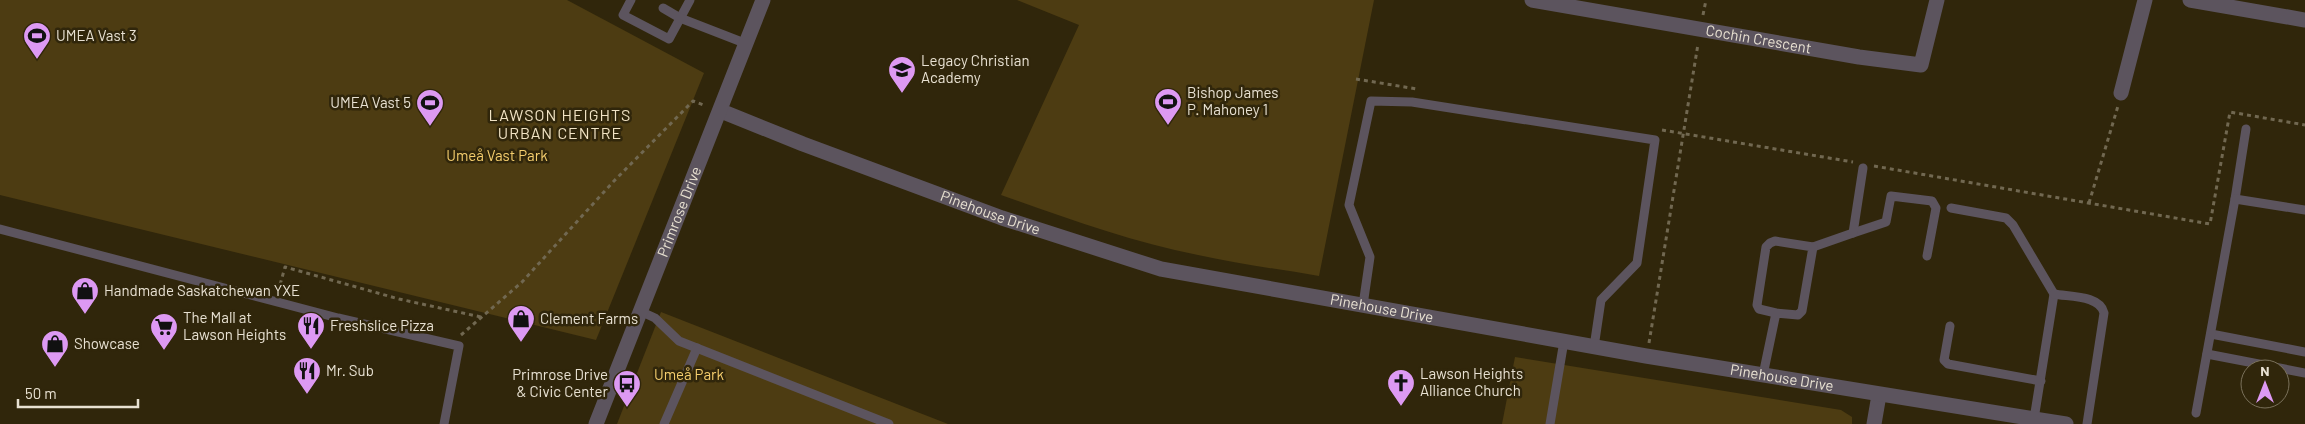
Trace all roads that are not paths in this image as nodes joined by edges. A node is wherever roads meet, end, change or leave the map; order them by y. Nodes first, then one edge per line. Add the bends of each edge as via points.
1 (632, 0) edge
2 (690, 0) edge
3 (763, 0) edge
4 (1532, 0) edge
5 (1937, 0) edge
6 (2144, 0) edge
7 (2190, 0) edge
8 (663, 8) dead end
9 (680, 18) junction
10 (2305, 20) edge
11 (747, 44) junction
12 (2121, 93) dead end
13 (721, 111) junction
14 (2246, 129) dead end
15 (1863, 165) road end
16 (2235, 199) junction
17 (1951, 208) dead end
18 (2305, 210) edge
19 (0, 229) edge
20 (1853, 233) junction
21 (1813, 247) junction
22 (1927, 256) dead end
23 (2054, 294) junction
24 (1363, 306) junction
25 (642, 312) junction
26 (1776, 313) junction
27 (1950, 326) dead end
28 (2211, 334) junction
29 (1564, 341) junction
30 (1594, 347) junction
31 (697, 348) junction
32 (2305, 352) edge
33 (2207, 354) junction
34 (2305, 373) edge
35 (1764, 375) junction
36 (2041, 381) junction
37 (1879, 395) junction
38 (2196, 413) dead end
39 (2034, 419) junction
40 (444, 424) edge
41 (596, 424) edge
42 (664, 424) edge
43 (889, 424) edge
44 (1550, 424) edge
45 (1874, 424) edge
46 (2066, 424) edge
47 (2087, 424) edge

1 - 9 lane via 623,15 669,39
2 - 9 lane
3 - 11 street, Primrose Drive
4 - 5 street, Cochin Crescent via 1921,64
6 - 12 street
7 - 10 street
8 - 9 lane
9 - 11 lane
11 - 13 street, Primrose Drive
13 - 24 street, Pinehouse Drive via 1002,218 1161,270
13 - 25 street, Primrose Drive
14 - 16 lane
15 - 20 lane
16 - 18 lane
16 - 28 lane
17 - 23 lane via 2006,218
19 - 40 lane via 338,318 460,346
20 - 21 lane
20 - 22 lane via 1886,222 1892,196 1932,202 1936,208
21 - 26 lane via 1802,311 1798,315
21 - 26 lane via 1775,241 1766,247 1757,305 1759,309
23 - 36 lane
23 - 47 lane via 2096,302 2104,313
24 - 29 street, Pinehouse Drive
24 - 30 lane via 1370,257 1349,205 1372,101 1412,102 1656,140 1637,262 1601,300
25 - 31 lane via 655,318 679,341
25 - 41 street, Primrose Drive
26 - 35 lane
27 - 36 lane via 1944,354 1948,364
28 - 32 lane
28 - 33 lane
29 - 30 street, Pinehouse Drive
29 - 44 lane
30 - 35 street, Pinehouse Drive
31 - 42 lane
31 - 43 lane
33 - 34 lane
33 - 38 lane
35 - 37 street, Pinehouse Drive
36 - 39 lane
37 - 39 street, Pinehouse Drive
37 - 45 street
39 - 46 street, Pinehouse Drive

